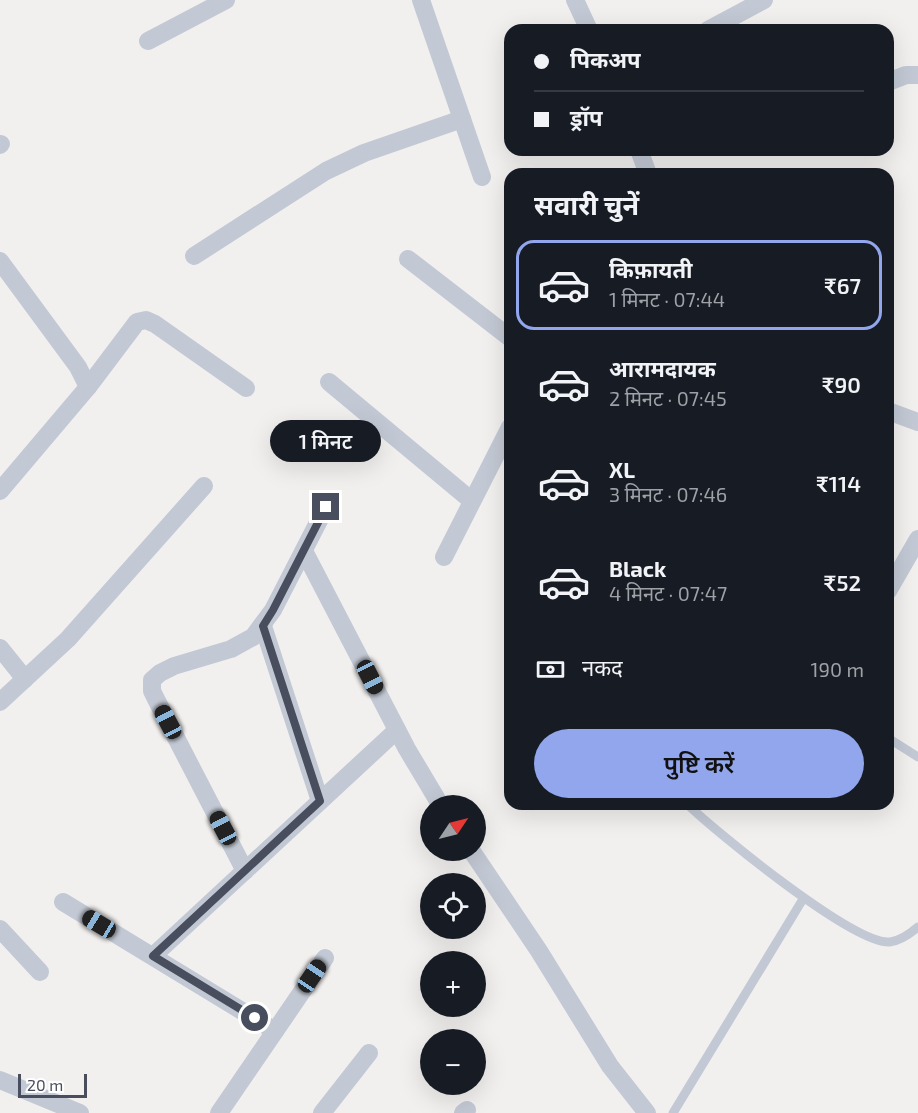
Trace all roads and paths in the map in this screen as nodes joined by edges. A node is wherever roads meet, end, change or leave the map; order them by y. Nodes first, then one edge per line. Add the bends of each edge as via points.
1 (226, 0) edge
2 (421, 0) edge
3 (575, 0) edge
4 (764, 0) edge
5 (587, 24) edge
6 (719, 24) edge
7 (148, 41) dead end
8 (918, 75) edge
9 (894, 80) edge
10 (462, 119) junction
11 (482, 177) dead end
12 (194, 256) dead end
13 (408, 259) dead end
14 (0, 261) edge
15 (504, 333) edge
16 (329, 382) dead end
17 (88, 387) junction
18 (246, 388) dead end
19 (894, 413) edge
20 (918, 422) edge
21 (504, 439) edge
22 (204, 486) dead end
23 (0, 491) edge
24 (472, 501) junction
25 (326, 507) dead end
26 (918, 539) edge
27 (304, 551) junction
28 (444, 557) dead end
29 (894, 581) edge
30 (263, 626) junction
31 (0, 648) edge
32 (25, 679) junction
33 (0, 702) edge
34 (397, 730) junction
35 (894, 742) edge
36 (918, 757) edge
37 (434, 795) edge
38 (320, 801) junction
39 (694, 810) edge
40 (478, 861) edge
41 (245, 871) junction
42 (803, 899) junction
43 (63, 902) dead end
44 (918, 927) edge
45 (0, 929) edge
46 (153, 956) junction
47 (325, 958) dead end
48 (40, 972) dead end
49 (275, 1030) junction
50 (369, 1053) dead end
51 (0, 1080) edge
52 (80, 1113) edge
53 (219, 1113) edge
54 (322, 1113) edge
55 (647, 1113) edge
56 (672, 1113) edge

1 - 7 street
2 - 10 street
3 - 5 street
4 - 6 street
8 - 9 street
10 - 11 street
10 - 12 street via 364,153 326,171
13 - 15 street
14 - 17 street via 78,367
16 - 24 street
17 - 18 street via 138,322 146,320
17 - 23 street
19 - 20 street
21 - 24 street
22 - 32 street via 68,639
24 - 28 street
25 - 27 street
26 - 29 street
27 - 30 street
27 - 34 street
30 - 38 street
30 - 41 street via 253,637 231,649 174,666 152,680 152,691
31 - 32 street
32 - 33 street
34 - 37 street
34 - 38 street
35 - 36 lane
38 - 41 street
39 - 42 lane
40 - 55 street via 604,1057
41 - 46 street
42 - 44 lane via 877,940 891,942
42 - 56 lane
43 - 46 street
45 - 48 street
46 - 49 street
47 - 49 street
49 - 53 street
50 - 54 street
51 - 52 street

